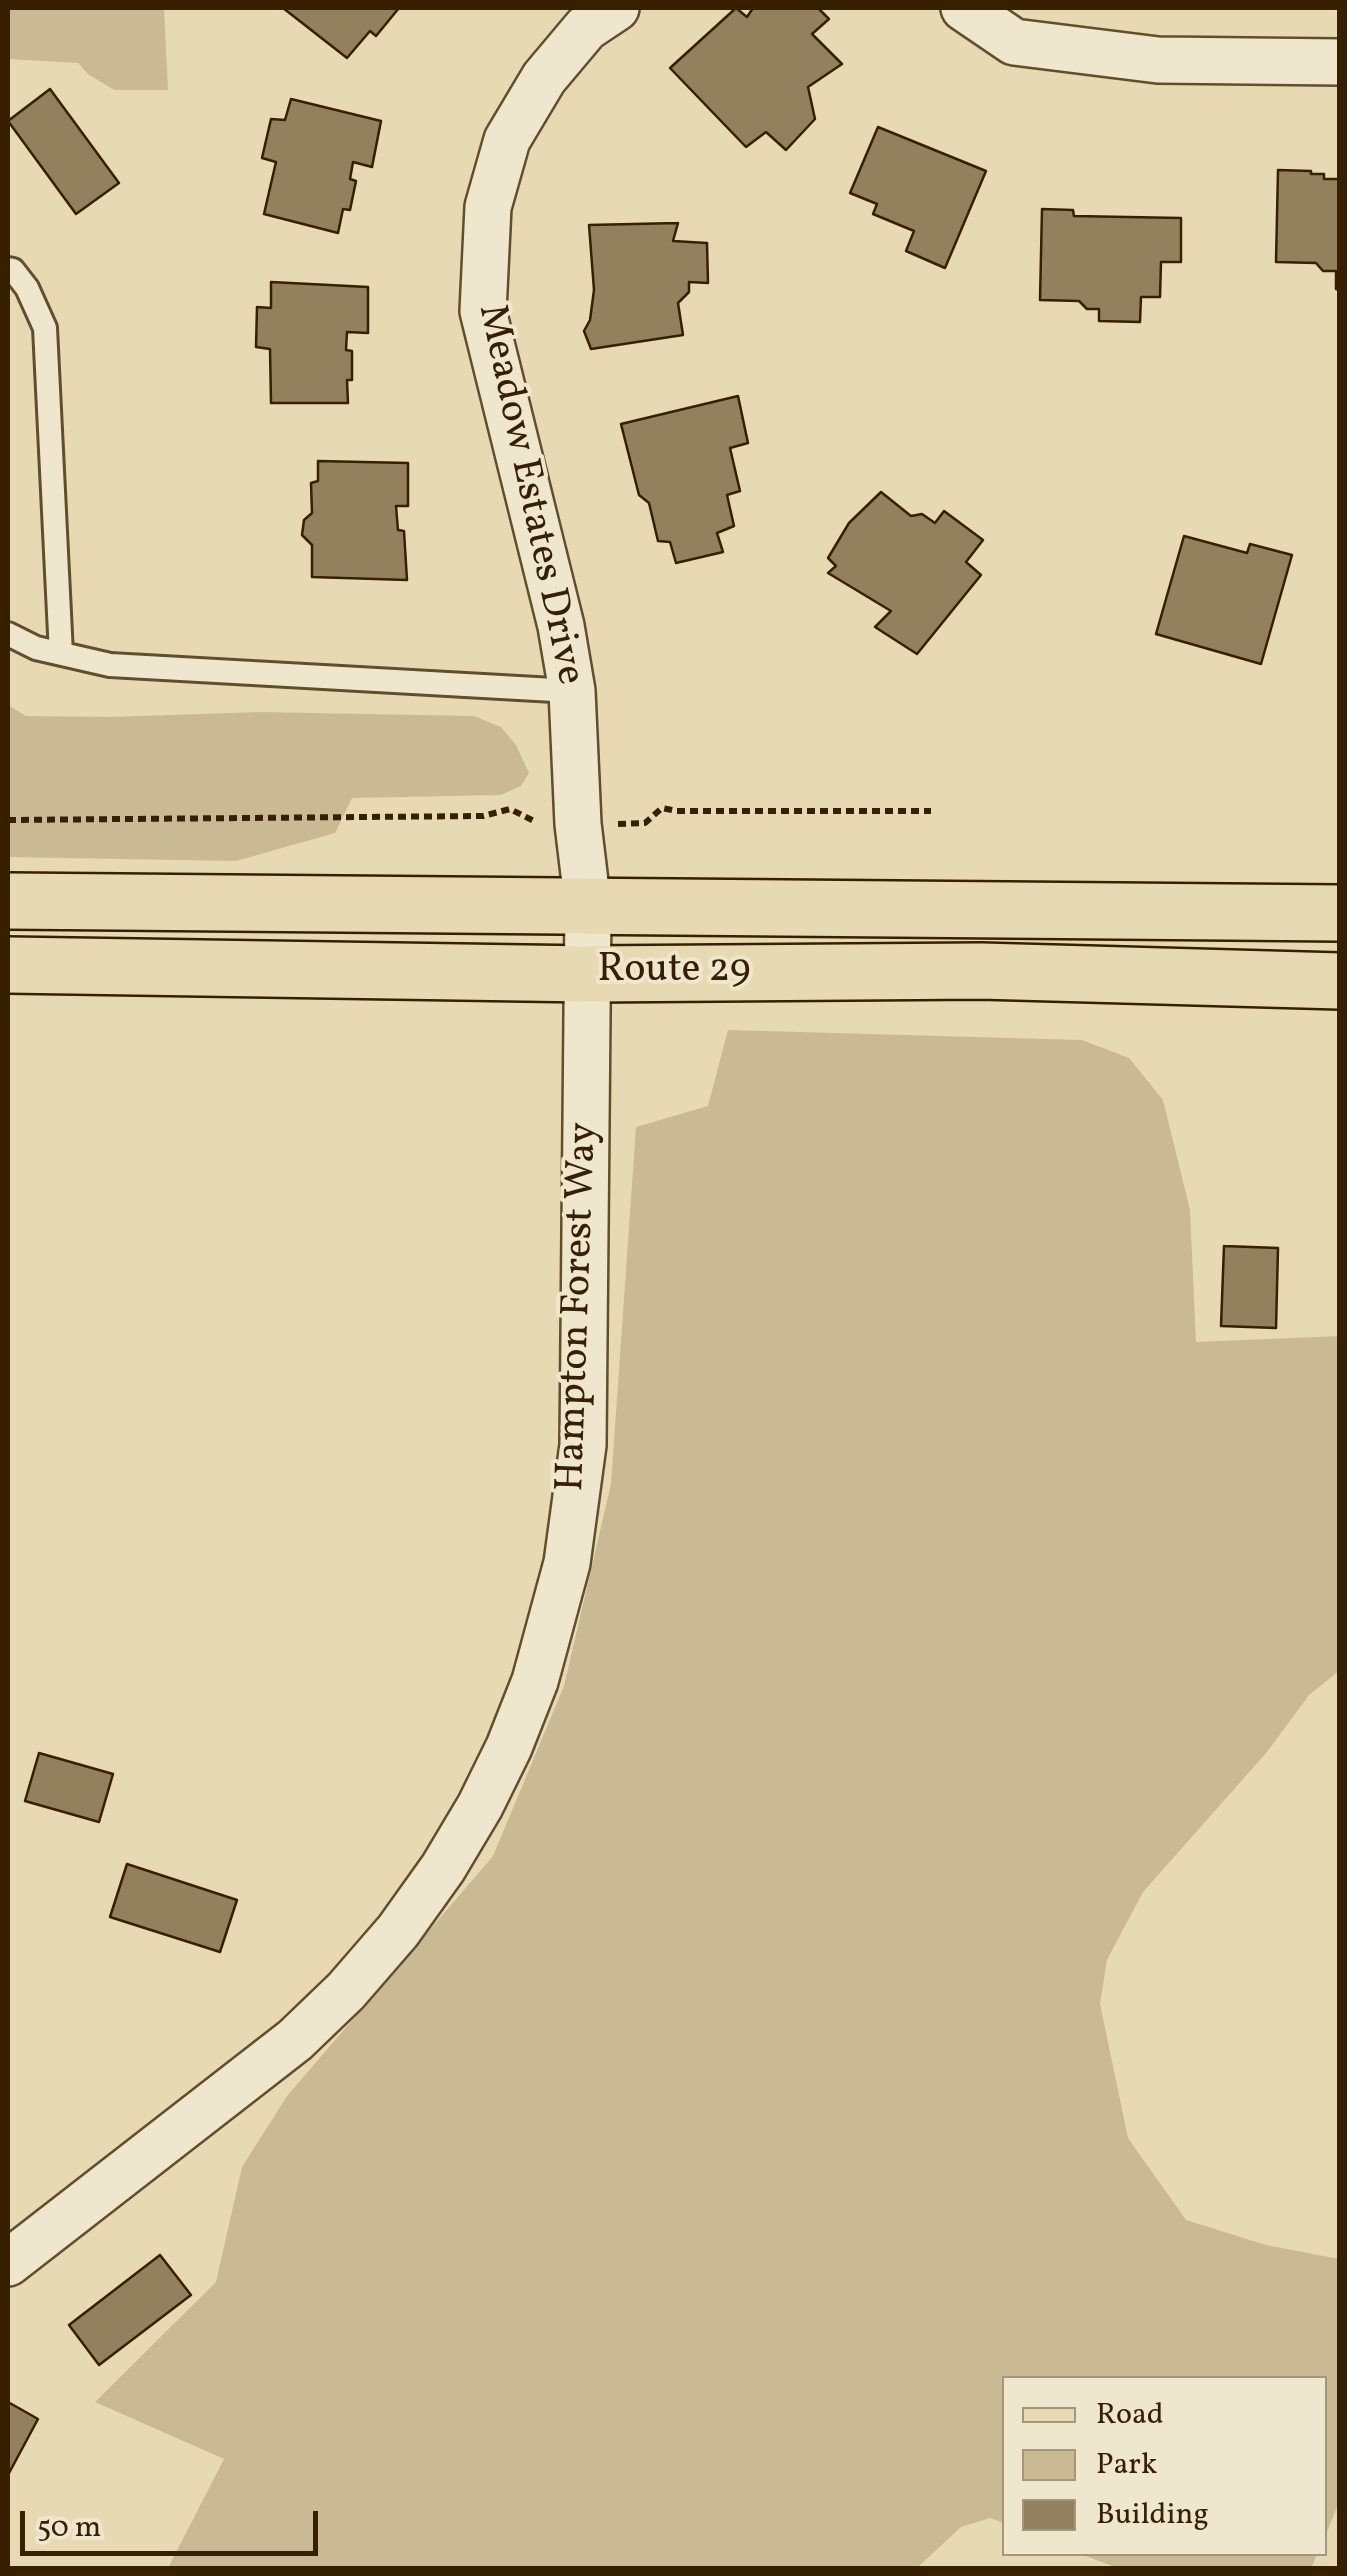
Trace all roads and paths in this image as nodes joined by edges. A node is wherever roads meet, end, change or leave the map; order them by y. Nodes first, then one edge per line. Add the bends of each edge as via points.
1 (616, 8) edge
2 (964, 8) edge
3 (1340, 62) edge
4 (8, 269) edge
5 (8, 634) edge
6 (61, 654) junction
7 (572, 691) junction
8 (931, 810) dead end
9 (8, 820) edge
10 (578, 824) junction
11 (8, 901) edge
12 (588, 907) junction
13 (1340, 913) edge
14 (8, 965) edge
15 (589, 974) junction
16 (1340, 981) edge
17 (8, 2264) edge

1 - 7 street, Meadow Estates Drive via 586,28 544,78 507,140 488,207 484,318
2 - 3 street via 1014,42 1158,60
4 - 6 lane via 27,288 45,328
5 - 6 lane
6 - 7 lane via 110,665
7 - 10 street, Meadow Estates Drive
8 - 10 path via 662,808 644,823
9 - 10 path via 483,816 510,809 530,822
10 - 12 street, Meadow Estates Drive
11 - 12 main road, Route 29
12 - 13 main road, Route 29
12 - 15 street, Hampton Forest Way
14 - 15 main road, Route 29
15 - 16 main road, Route 29 via 980,971
15 - 17 street, Hampton Forest Way via 583,1445 567,1564 509,1748 443,1868 346,1990 233,2091

